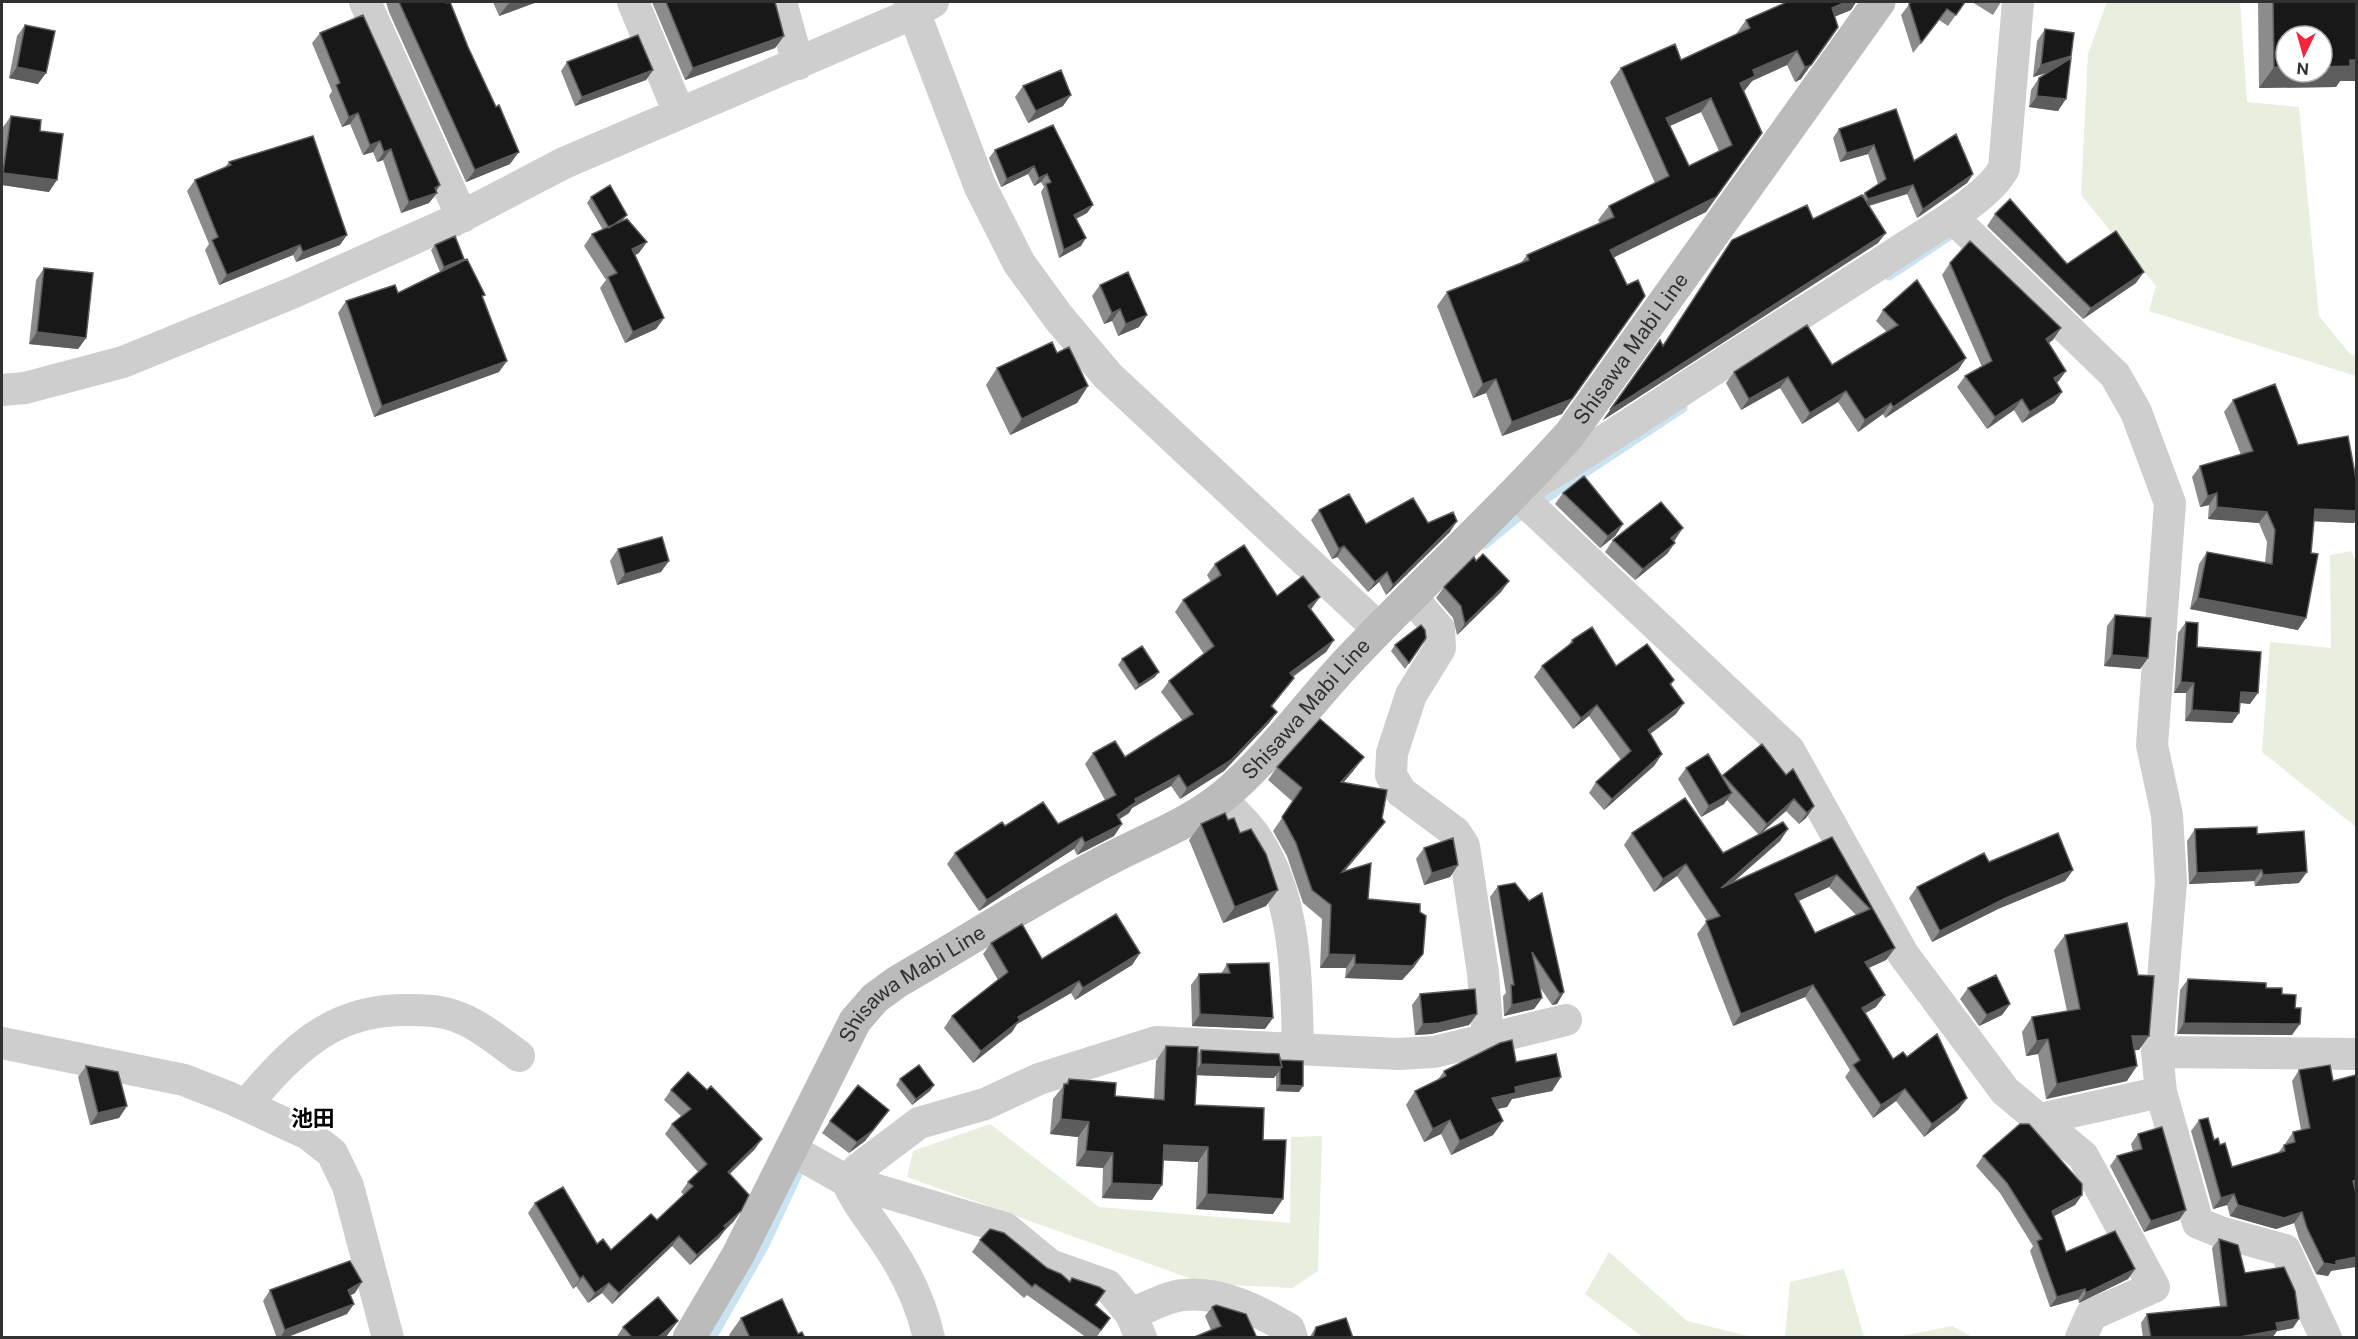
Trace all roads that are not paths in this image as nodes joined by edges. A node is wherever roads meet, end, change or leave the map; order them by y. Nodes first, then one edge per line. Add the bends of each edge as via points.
1 (365, 2) edge
2 (633, 2) edge
3 (781, 2) edge
4 (1879, 2) edge
5 (2018, 2) edge
6 (919, 5) edge
7 (798, 64) junction
8 (680, 113) junction
9 (462, 217) junction
10 (1959, 225) junction
11 (2, 390) edge
12 (1526, 503) junction
13 (1418, 604) junction
14 (1379, 629) junction
15 (1220, 798) junction
16 (1566, 1020) dead end
17 (1488, 1039) junction
18 (2, 1043) edge
19 (1298, 1048) junction
20 (2157, 1052) junction
21 (2356, 1054) edge
22 (519, 1056) dead end
23 (2161, 1092) junction
24 (246, 1105) junction
25 (2040, 1119) junction
26 (790, 1149) junction
27 (847, 1181) junction
28 (1136, 1326) edge
29 (388, 1338) edge
30 (689, 1338) edge
31 (929, 1338) edge
32 (1292, 1338) edge
33 (2081, 1338) edge
34 (2326, 1338) edge

1 - 9 street
2 - 8 street
3 - 7 street
4 - 12 main road, Shisawa Mabi Line via 1570,434
5 - 10 street via 2004,168
6 - 7 street
6 - 14 street via 980,186 1019,263 1059,318 1108,376
7 - 8 street
8 - 9 street via 564,163
9 - 11 street via 292,293 123,362 25,388
10 - 12 street via 1713,369 1591,452
10 - 20 street via 2115,375 2136,412 2170,503 2152,745 2167,815 2171,882
12 - 13 main road, Shisawa Mabi Line
12 - 25 street via 1789,750 1903,954 2005,1091
13 - 14 main road, Shisawa Mabi Line
13 - 17 street via 1439,629 1440,648 1411,695 1392,753 1391,775 1401,792 1455,832 1464,846 1483,974
14 - 15 main road, Shisawa Mabi Line
15 - 19 street via 1257,837 1277,875 1295,957
15 - 26 main road, Shisawa Mabi Line via 1180,826 1110,858 875,998 855,1021
16 - 17 street
17 - 19 street via 1434,1052 1398,1054
18 - 24 street via 184,1080
19 - 27 street via 1156,1042 1039,1079 985,1104 920,1123
20 - 21 street
20 - 23 street
22 - 24 street via 452,1015 388,1010 348,1019 316,1034 281,1063
23 - 25 street
23 - 34 street via 2198,1222 2285,1250
24 - 29 street via 308,1134 332,1153 348,1186
25 - 33 street via 2083,1156 2154,1287 2091,1315
26 - 27 street
26 - 30 main road, Shisawa Mabi Line via 738,1255
27 - 28 street via 1005,1228 1050,1265 1107,1285
27 - 31 street via 853,1197 911,1283
28 - 32 street via 1182,1295 1209,1295 1263,1314 1289,1329

